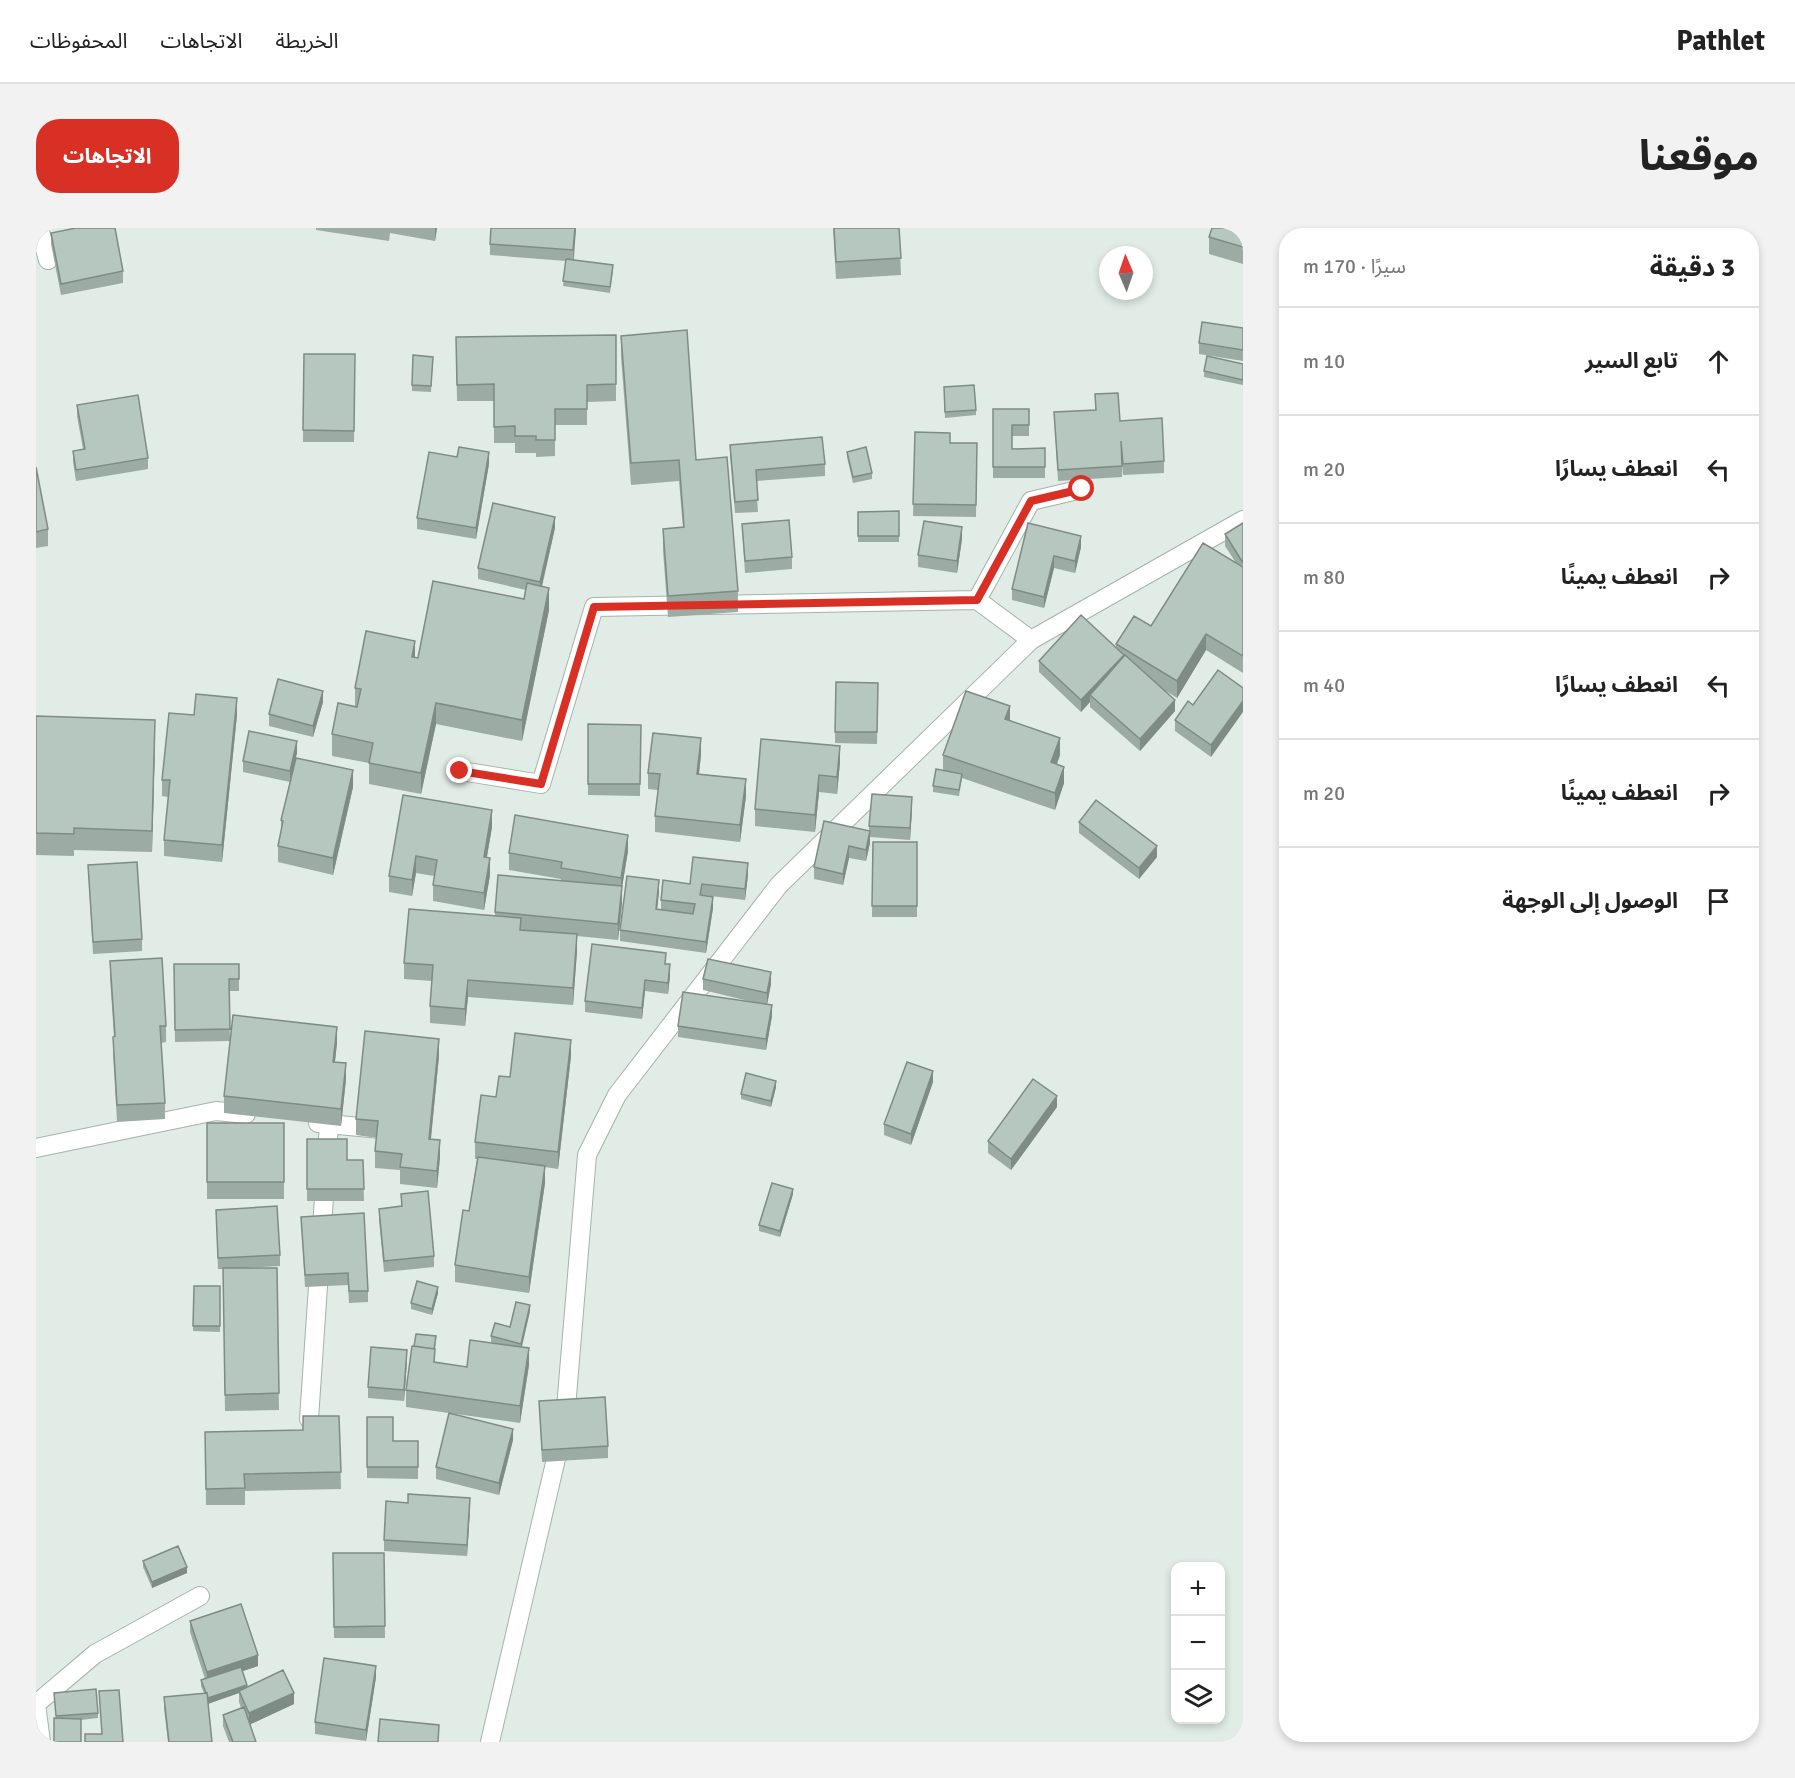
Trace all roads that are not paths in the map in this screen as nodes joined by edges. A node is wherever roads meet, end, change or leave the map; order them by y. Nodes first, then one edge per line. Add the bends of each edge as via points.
1 (39, 228) edge
2 (48, 260) dead end
3 (1082, 489) dead end
4 (1243, 520) edge
5 (977, 600) junction
6 (1031, 640) junction
7 (460, 771) dead end
8 (261, 1116) edge
9 (306, 1121) edge
10 (329, 1124) junction
11 (385, 1130) edge
12 (36, 1148) edge
13 (309, 1419) edge
14 (200, 1596) dead end
15 (41, 1742) edge
16 (490, 1742) edge

1 - 2 street
3 - 5 street via 1031,501
4 - 6 street
5 - 6 street
5 - 7 street via 594,607 541,784
6 - 16 street via 778,885 617,1095 587,1155 565,1420
8 - 12 street via 216,1111
9 - 10 street
10 - 11 street
10 - 13 street
14 - 15 street via 95,1654 36,1704

